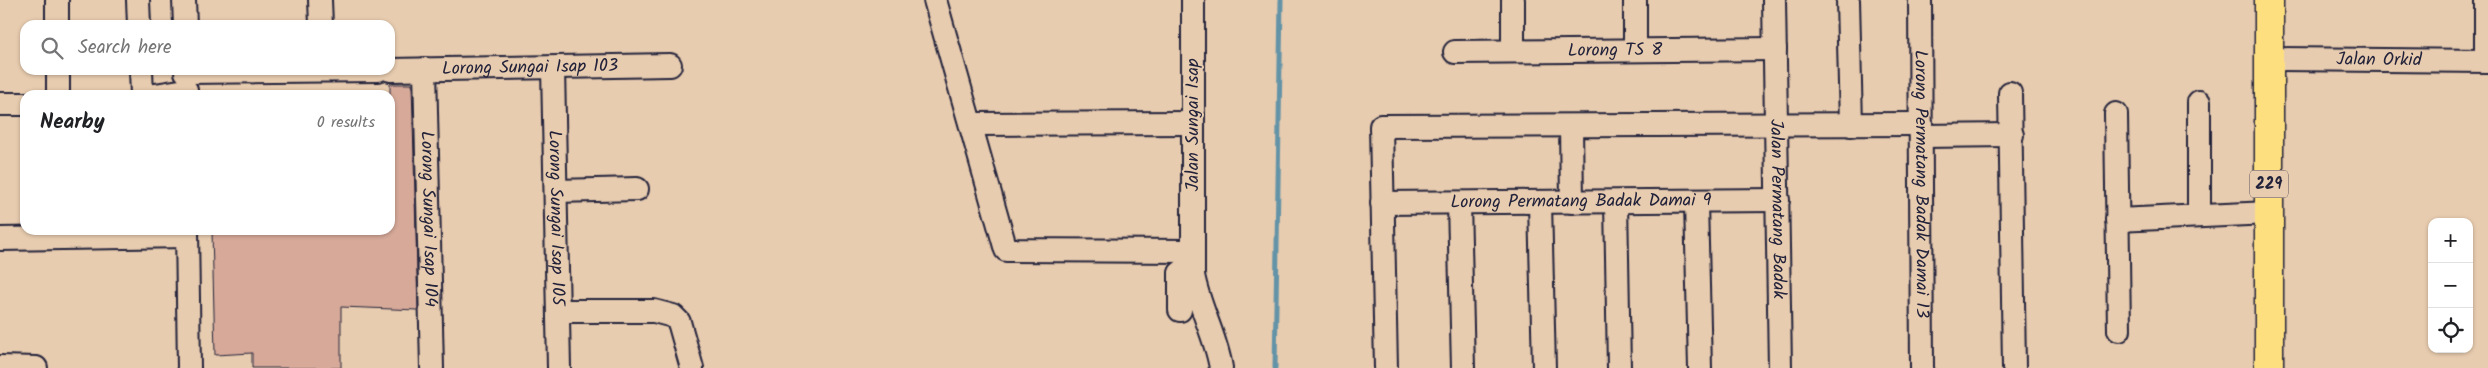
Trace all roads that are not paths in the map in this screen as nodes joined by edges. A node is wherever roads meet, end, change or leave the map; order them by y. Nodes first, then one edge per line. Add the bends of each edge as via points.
1 (57, 0) edge
2 (138, 0) edge
3 (184, 0) edge
4 (320, 0) edge
5 (935, 0) edge
6 (1193, 0) edge
7 (1512, 0) edge
8 (1635, 0) edge
9 (1774, 0) edge
10 (1848, 0) edge
11 (1920, 0) edge
12 (2269, 0) edge
13 (2486, 0) edge
14 (57, 20) edge
15 (139, 20) edge
16 (185, 20) edge
17 (321, 20) edge
18 (1775, 49) junction
19 (1635, 50) junction
20 (1513, 51) junction
21 (1455, 52) dead end
22 (2269, 59) junction
23 (2487, 61) edge
24 (670, 65) dead end
25 (553, 68) junction
26 (425, 69) junction
27 (395, 70) edge
28 (58, 75) edge
29 (141, 75) edge
30 (273, 75) edge
31 (186, 82) edge
32 (58, 90) edge
33 (142, 90) edge
34 (168, 90) edge
35 (2010, 93) dead end
36 (2199, 102) dead end
37 (0, 104) edge
38 (20, 104) edge
39 (2116, 114) dead end
40 (1192, 123) junction
41 (972, 124) junction
42 (1777, 125) junction
43 (1852, 125) junction
44 (1571, 126) junction
45 (1921, 130) junction
46 (2012, 135) junction
47 (637, 189) dead end
48 (556, 191) junction
49 (1778, 200) junction
50 (1572, 202) junction
51 (1616, 202) junction
52 (1696, 202) junction
53 (1382, 203) junction
54 (1459, 203) junction
55 (1540, 203) junction
56 (2269, 212) junction
57 (2199, 216) junction
58 (2117, 220) junction
59 (125, 235) edge
60 (187, 235) edge
61 (0, 239) edge
62 (1193, 257) junction
63 (1180, 310) dead end
64 (559, 311) junction
65 (2119, 330) dead end
66 (0, 368) edge
67 (36, 368) edge
68 (190, 368) edge
69 (432, 368) edge
70 (559, 368) edge
71 (692, 368) edge
72 (1221, 368) edge
73 (1386, 368) edge
74 (1463, 368) edge
75 (1544, 368) edge
76 (1619, 368) edge
77 (1700, 368) edge
78 (1780, 368) edge
79 (1922, 368) edge
80 (2014, 368) edge
81 (2269, 368) edge

1 - 14 street
2 - 15 street
3 - 16 street
4 - 17 street
5 - 41 street
6 - 40 street, Jalan Sungai Isap
7 - 20 street
8 - 19 street
9 - 18 street, Jalan Permatang Badak
10 - 43 street
11 - 45 street, Lorong Permatang Badak Damai 13
12 - 22 main road, 229
13 - 23 street
18 - 19 street, Lorong TS 8
18 - 42 street, Jalan Permatang Badak
19 - 20 street, Lorong TS 8
20 - 21 street, Lorong TS 8
22 - 23 street, Jalan Orkid
22 - 56 main road, 229
24 - 25 street, Lorong Sungai Isap 103
25 - 26 street, Lorong Sungai Isap 103
25 - 48 street, Lorong Sungai Isap 105
26 - 27 street, Lorong Sungai Isap 103
26 - 69 street, Lorong Sungai Isap 104
28 - 32 street
29 - 33 street
30 - 31 street
31 - 34 street
35 - 46 street
36 - 57 street
37 - 38 street
39 - 58 street
40 - 41 street
40 - 62 street, Jalan Sungai Isap
41 - 62 street via 1006,250
42 - 43 street
42 - 44 street
42 - 49 street, Jalan Permatang Badak
43 - 45 street
44 - 50 street
44 - 53 street via 1381,126
45 - 46 street
45 - 79 street, Lorong Permatang Badak Damai 13
46 - 80 street
47 - 48 street
48 - 64 street, Lorong Sungai Isap 105
49 - 52 street, Lorong Permatang Badak Damai 9
49 - 78 street, Jalan Permatang Badak
50 - 51 street, Lorong Permatang Badak Damai 9
50 - 55 street, Lorong Permatang Badak Damai 9
51 - 52 street, Lorong Permatang Badak Damai 9
51 - 76 street
52 - 77 street
53 - 54 street, Lorong Permatang Badak Damai 9
53 - 73 street
54 - 55 street, Lorong Permatang Badak Damai 9
54 - 74 street
55 - 75 street
56 - 57 street
56 - 81 main road, 229
57 - 58 street
58 - 65 street
59 - 61 street
60 - 68 street
62 - 63 street via 1180,273
62 - 72 street, Jalan Sungai Isap via 1196,292
64 - 70 street, Lorong Sungai Isap 105
64 - 71 street via 664,312 679,322
66 - 67 street

